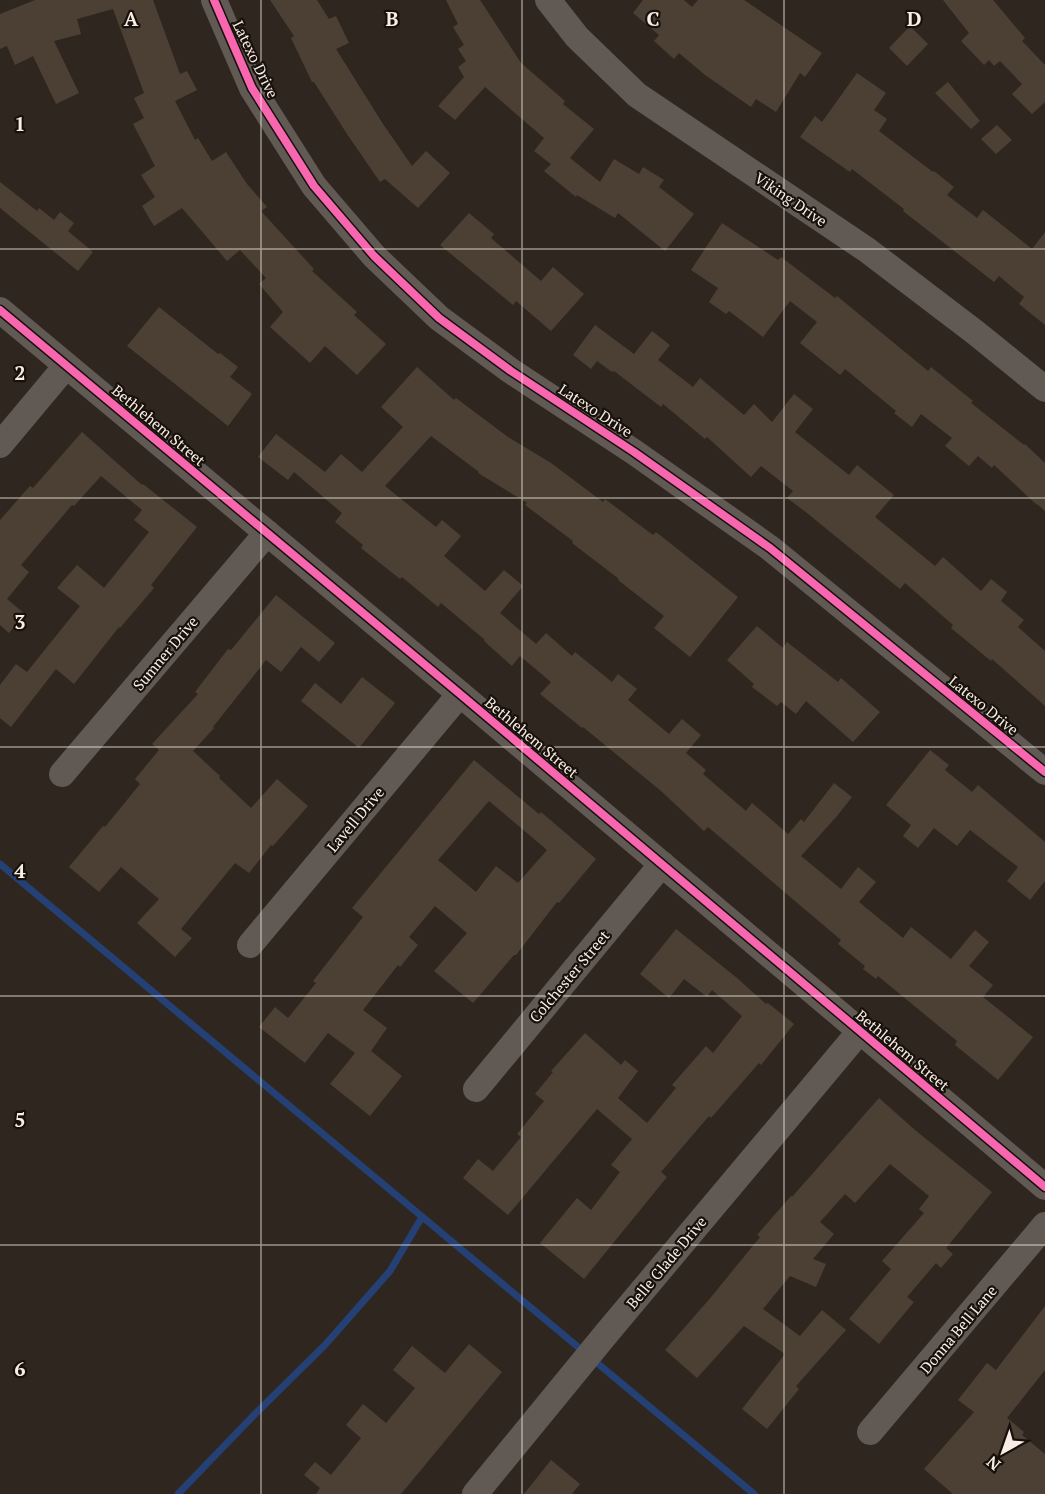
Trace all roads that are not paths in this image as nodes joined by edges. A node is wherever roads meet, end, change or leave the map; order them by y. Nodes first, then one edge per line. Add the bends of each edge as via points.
1 (214, 0) edge
2 (548, 0) edge
3 (0, 310) edge
4 (66, 366) junction
5 (1045, 389) edge
6 (0, 445) edge
7 (267, 533) junction
8 (460, 694) junction
9 (1045, 772) edge
10 (62, 774) dead end
11 (662, 864) junction
12 (250, 945) dead end
13 (860, 1031) junction
14 (476, 1089) dead end
15 (1045, 1187) edge
16 (1045, 1225) edge
17 (870, 1432) dead end
18 (475, 1494) edge

1 - 9 street, Latexo Drive via 252,88 314,186 374,256 439,318 770,548
2 - 5 street, Viking Drive via 578,37 637,95 867,250
3 - 4 street, Bethlehem Street
4 - 6 street
4 - 7 street, Bethlehem Street
7 - 8 street, Bethlehem Street
7 - 10 street, Sumner Drive
8 - 11 street, Bethlehem Street
8 - 12 street, Lavell Drive
11 - 13 street, Bethlehem Street
11 - 14 street, Colchester Street
13 - 15 street, Bethlehem Street
13 - 18 street, Belle Glade Drive
16 - 17 street, Donna Bell Lane

